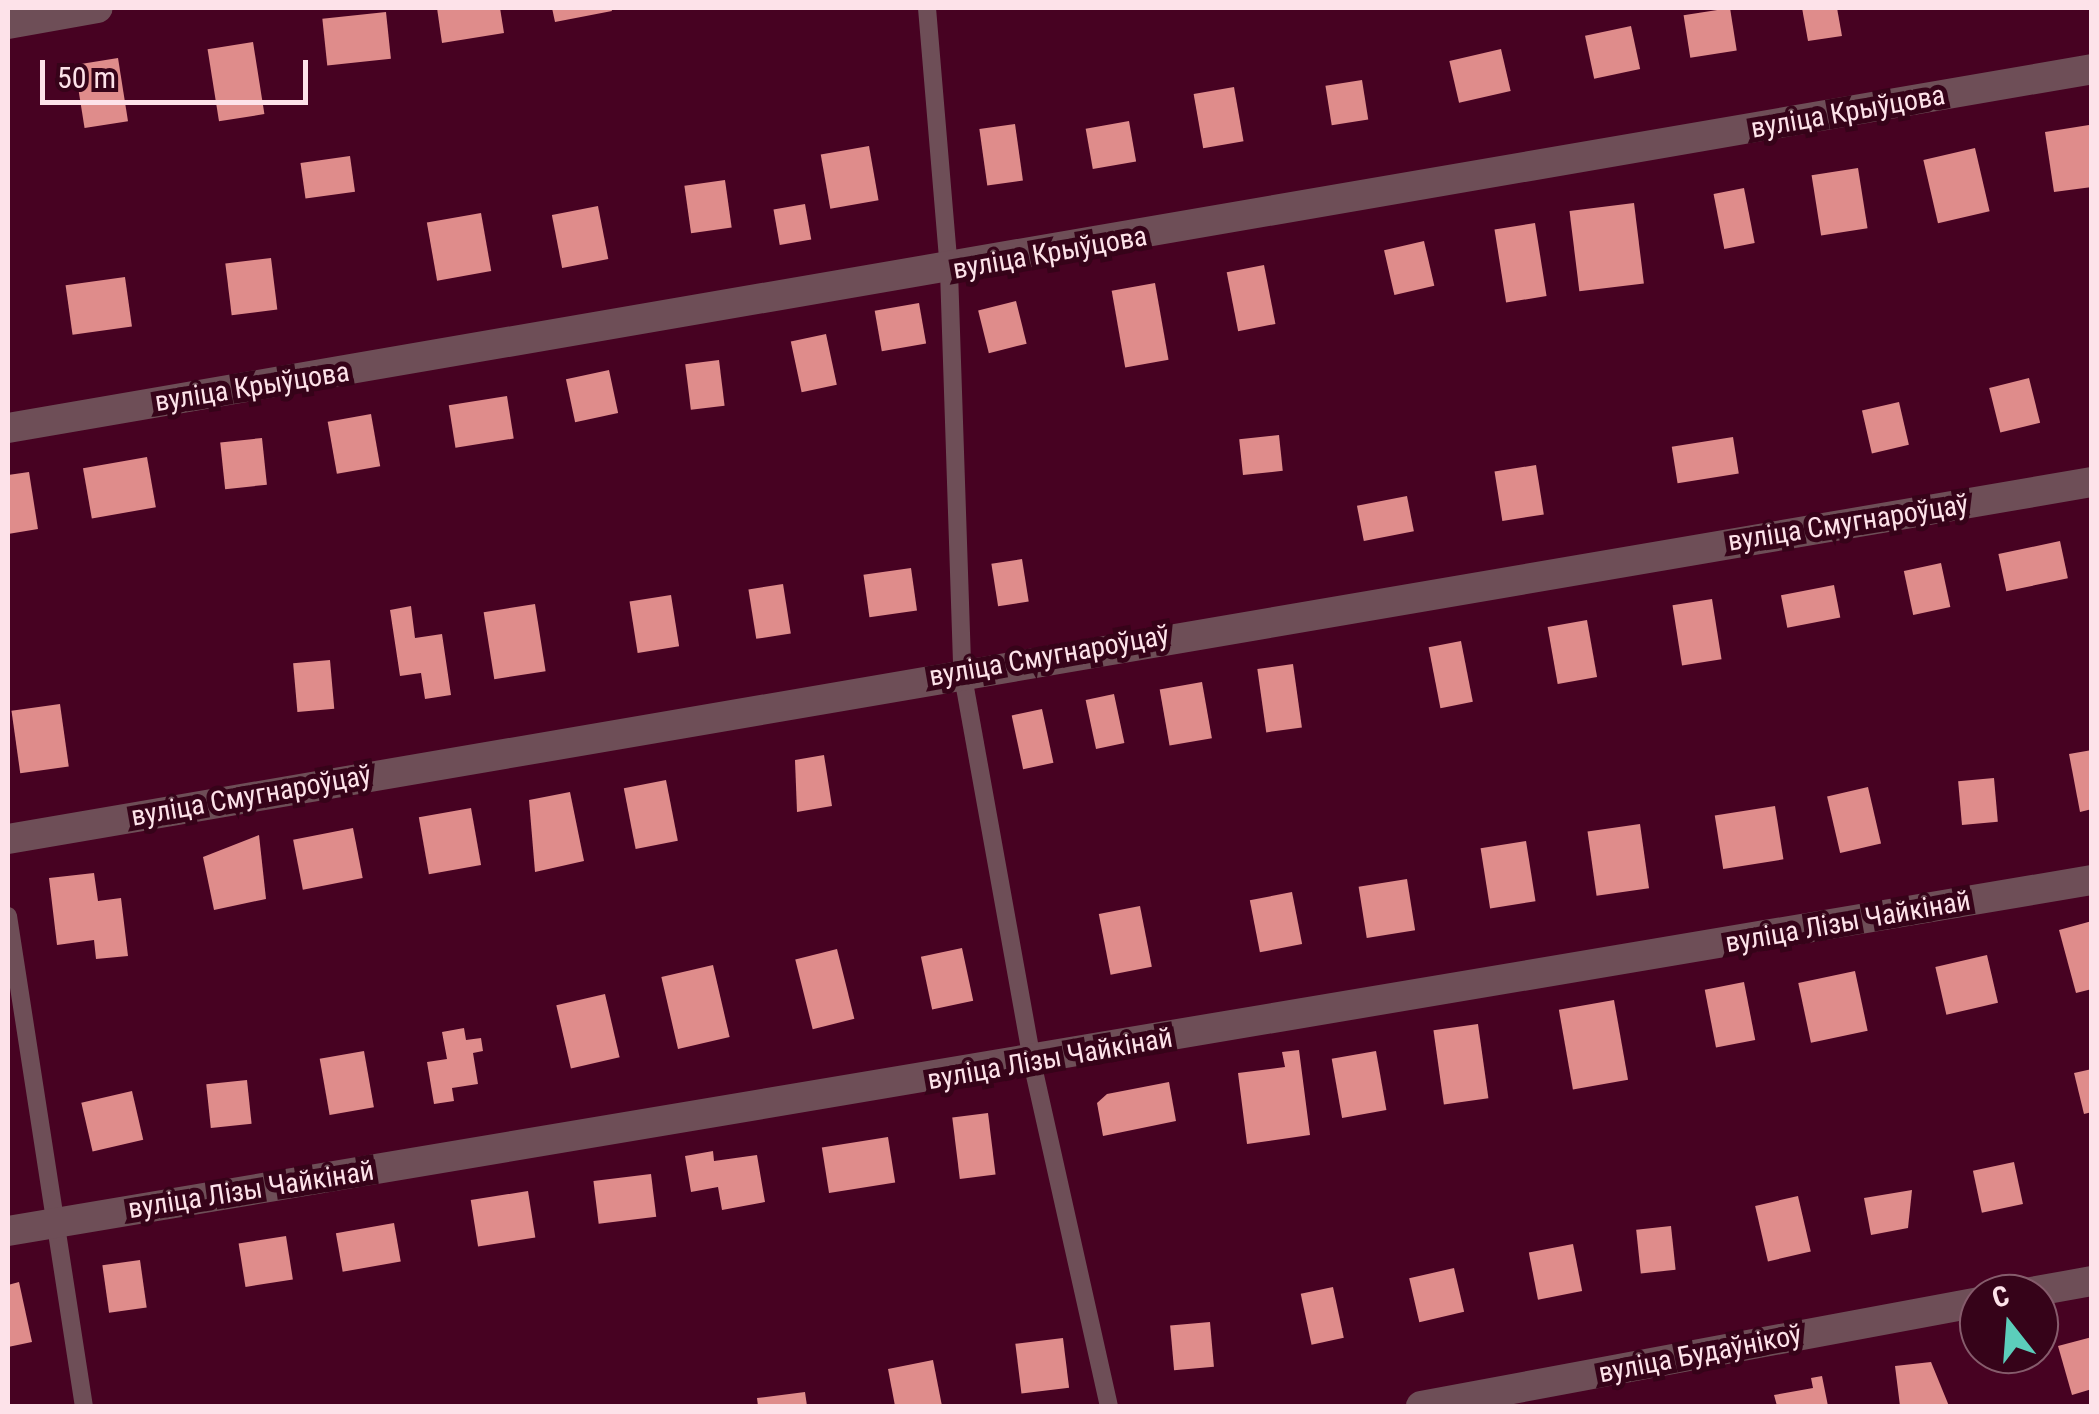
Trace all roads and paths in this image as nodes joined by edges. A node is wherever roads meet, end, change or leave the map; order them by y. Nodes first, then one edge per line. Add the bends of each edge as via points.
1 (98, 8) edge
2 (927, 8) edge
3 (8, 24) edge
4 (2092, 69) edge
5 (950, 271) junction
6 (8, 428) edge
7 (2092, 482) edge
8 (962, 671) junction
9 (8, 839) edge
10 (2092, 880) edge
11 (8, 916) edge
12 (1032, 1062) junction
13 (58, 1222) junction
14 (8, 1231) edge
15 (2092, 1280) edge
16 (2059, 1286) edge
17 (1959, 1306) edge
18 (84, 1406) edge
19 (1109, 1406) edge
20 (1422, 1406) edge

1 - 3 street
2 - 5 lane
4 - 5 street, вуліца Крыўцова
5 - 6 street, вуліца Крыўцова
5 - 8 lane
7 - 8 street, вуліца Смугнароўцаў
8 - 9 street, вуліца Смугнароўцаў
8 - 12 lane
10 - 12 street, вуліца Лізы Чайкінай
11 - 13 lane
12 - 13 street, вуліца Лізы Чайкінай
12 - 19 lane
13 - 14 street, вуліца Лізы Чайкінай
13 - 18 lane
15 - 16 street
17 - 20 street, вуліца Будаўнікоў

